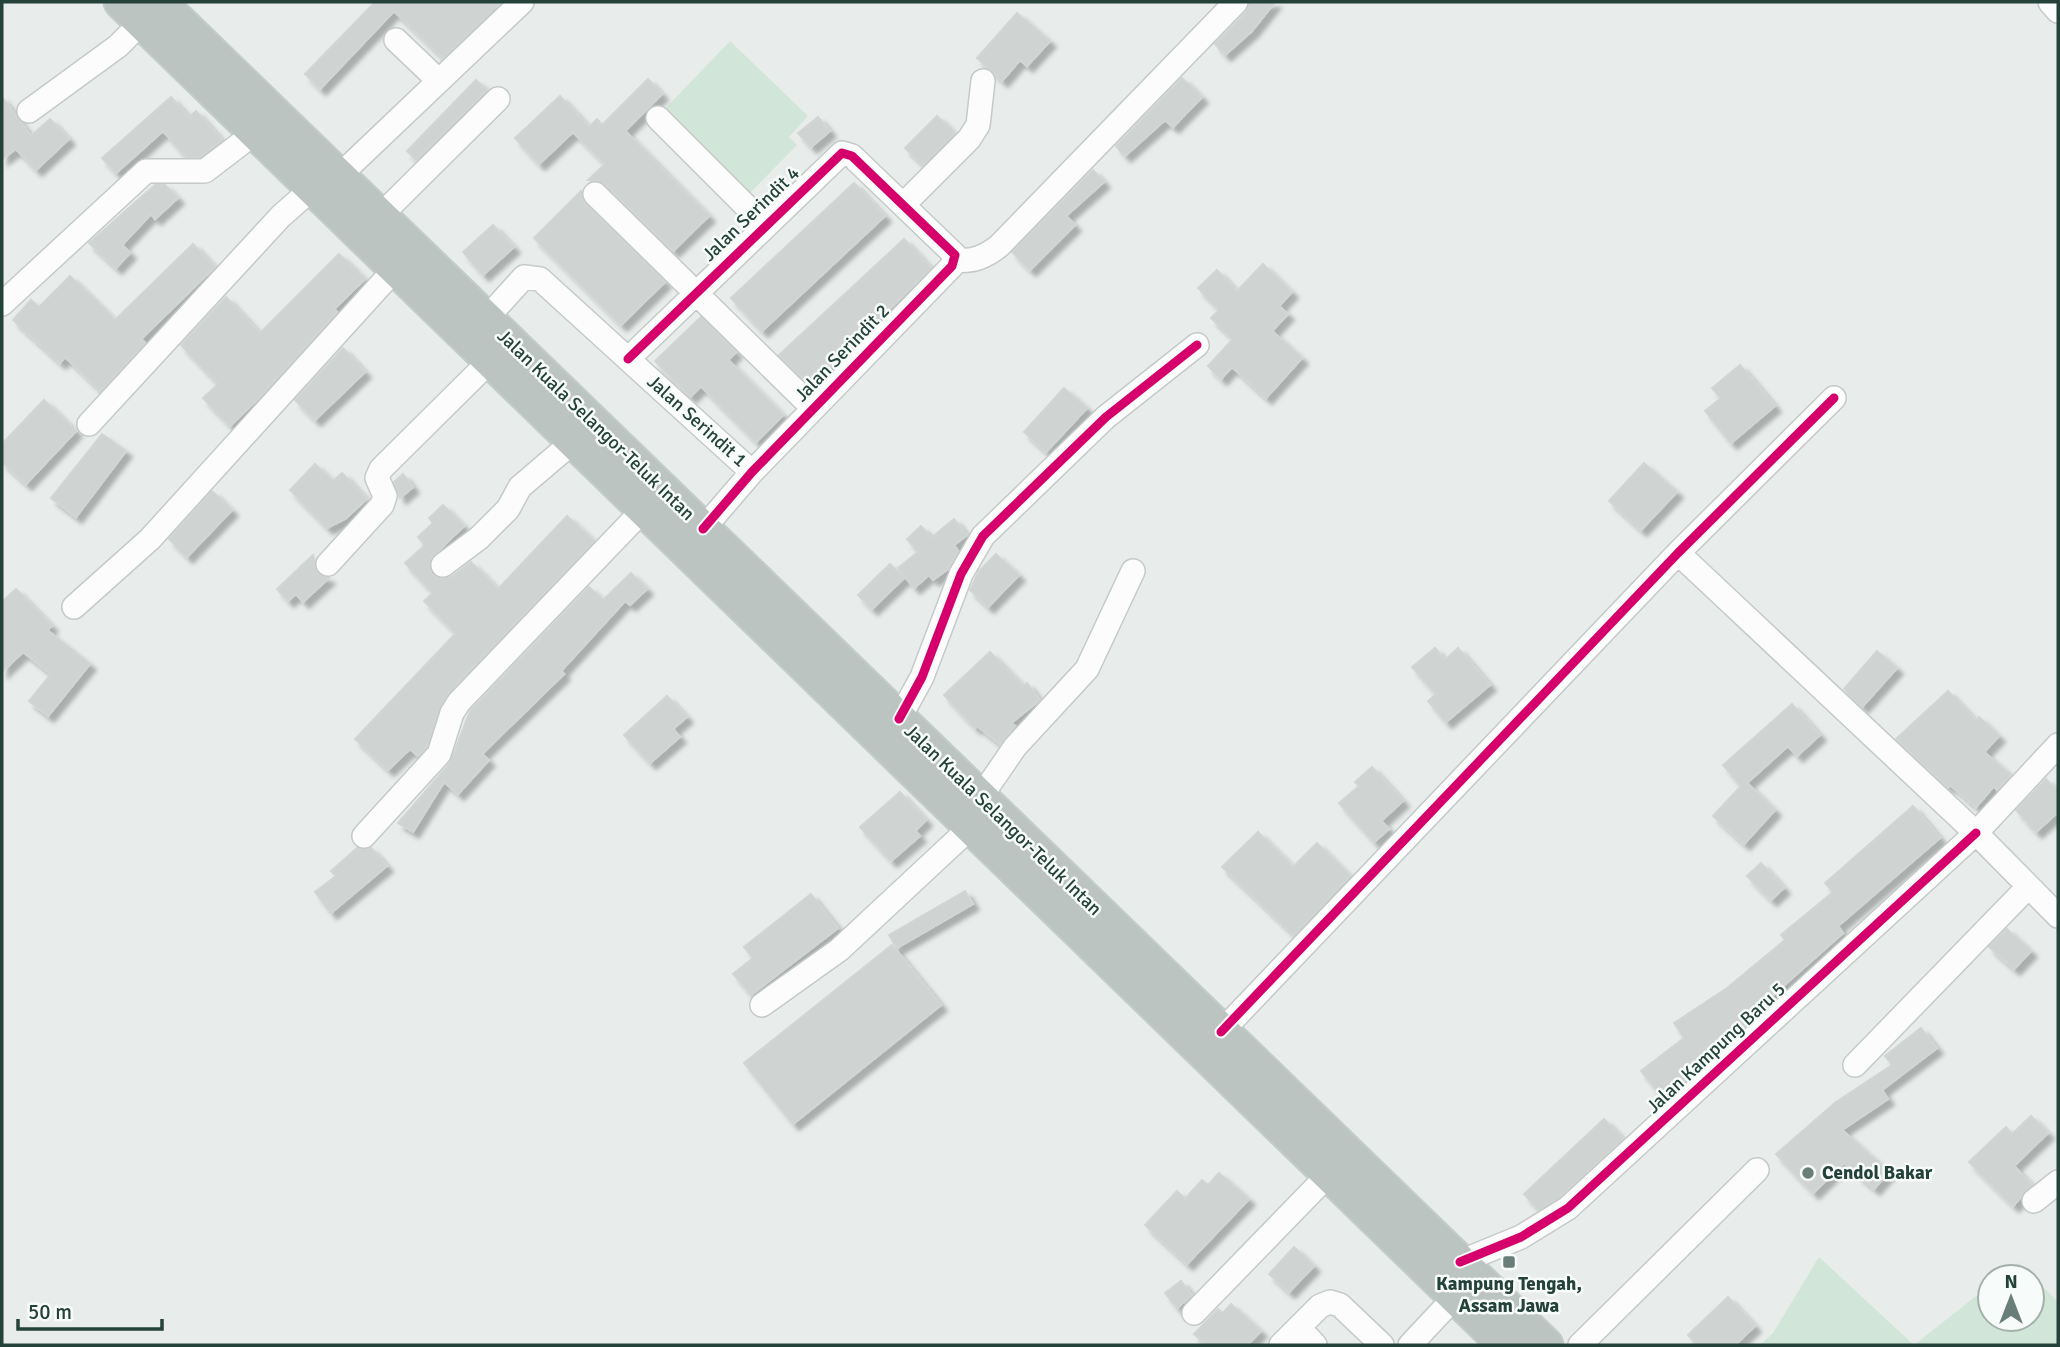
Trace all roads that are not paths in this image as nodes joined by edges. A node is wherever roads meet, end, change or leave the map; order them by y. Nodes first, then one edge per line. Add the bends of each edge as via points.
1 (522, 2) edge
2 (1236, 2) edge
3 (2050, 2) edge
4 (141, 8) edge
5 (2058, 11) edge
6 (396, 40) dead end
7 (439, 81) junction
8 (983, 81) dead end
9 (498, 99) dead end
10 (29, 111) dead end
11 (658, 118) dead end
12 (256, 132) junction
13 (326, 182) junction
14 (595, 194) dead end
15 (904, 204) junction
16 (380, 216) junction
17 (765, 225) junction
18 (955, 260) junction
19 (396, 268) junction
20 (696, 292) junction
21 (2, 304) edge
22 (486, 319) junction
23 (1197, 345) dead end
24 (628, 359) junction
25 (491, 360) junction
26 (1834, 398) dead end
27 (813, 408) junction
28 (89, 424) dead end
29 (574, 441) junction
30 (752, 472) junction
31 (644, 509) junction
32 (703, 529) junction
33 (1678, 553) junction
34 (328, 564) dead end
35 (443, 565) dead end
36 (1133, 571) dead end
37 (74, 607) dead end
38 (899, 719) junction
39 (2058, 745) edge
40 (975, 812) junction
41 (1976, 833) junction
42 (364, 836) dead end
43 (2028, 887) junction
44 (2058, 916) edge
45 (762, 1005) dead end
46 (1221, 1032) junction
47 (1855, 1065) dead end
48 (1757, 1170) dead end
49 (1329, 1174) junction
50 (2058, 1182) edge
51 (2034, 1201) dead end
52 (1461, 1262) junction
53 (1455, 1297) junction
54 (1195, 1313) dead end
55 (1299, 1328) junction
56 (1281, 1345) edge
57 (1315, 1345) edge
58 (1382, 1345) edge
59 (1410, 1345) edge
60 (1505, 1345) edge
61 (1546, 1345) edge
62 (1580, 1345) edge

1 - 7 street
2 - 18 street via 999,246 986,256
3 - 5 street
4 - 10 street via 118,47
4 - 12 highway, Jalan Kuala Selangor-Teluk Intan
4 - 13 highway, Jalan Kuala Selangor-Teluk Intan
6 - 7 street
7 - 13 street
8 - 15 street via 978,125
9 - 16 street
11 - 17 street
12 - 13 highway, Jalan Kuala Selangor-Teluk Intan
12 - 21 street via 205,172 146,172
13 - 16 highway, Jalan Kuala Selangor-Teluk Intan
13 - 19 highway, Jalan Kuala Selangor-Teluk Intan
13 - 28 street via 281,216
14 - 20 street
15 - 17 street, Jalan Serindit 4 via 852,156 842,153
15 - 18 street via 951,249
16 - 22 highway, Jalan Kuala Selangor-Teluk Intan
17 - 20 street, Jalan Serindit 4
18 - 27 street, Jalan Serindit 2
19 - 25 highway, Jalan Kuala Selangor-Teluk Intan
19 - 37 street via 150,539
20 - 24 street, Jalan Serindit 4
20 - 27 street
22 - 24 street, Jalan Serindit 1 via 520,281 535,277
22 - 32 highway, Jalan Kuala Selangor-Teluk Intan
23 - 38 street via 1106,417 984,536 961,574 922,677
24 - 30 street, Jalan Serindit 1
25 - 29 highway, Jalan Kuala Selangor-Teluk Intan
25 - 34 street via 380,469 382,505
26 - 33 street
27 - 30 street, Jalan Serindit 2
29 - 31 highway, Jalan Kuala Selangor-Teluk Intan
29 - 35 street via 520,487 508,509 479,538
30 - 32 street, Jalan Serindit 2
31 - 40 highway, Jalan Kuala Selangor-Teluk Intan
31 - 42 street via 460,702 439,754
32 - 38 highway, Jalan Kuala Selangor-Teluk Intan
33 - 41 street
33 - 46 street
36 - 40 street via 1087,669 1023,736
38 - 40 highway, Jalan Kuala Selangor-Teluk Intan
39 - 41 street, Jalan Kampung Baru 5
40 - 45 street via 839,950
40 - 46 highway, Jalan Kuala Selangor-Teluk Intan
40 - 49 highway, Jalan Kuala Selangor-Teluk Intan
41 - 43 street
41 - 52 street, Jalan Kampung Baru 5 via 1568,1208 1521,1237
43 - 44 street
43 - 47 street
46 - 52 highway, Jalan Kuala Selangor-Teluk Intan
48 - 62 street
49 - 53 highway, Jalan Kuala Selangor-Teluk Intan
49 - 54 street
50 - 51 street
52 - 61 highway, Jalan Kuala Selangor-Teluk Intan
53 - 59 street
53 - 60 highway, Jalan Kuala Selangor-Teluk Intan
55 - 56 street
55 - 57 street
55 - 58 street via 1325,1303 1336,1302

